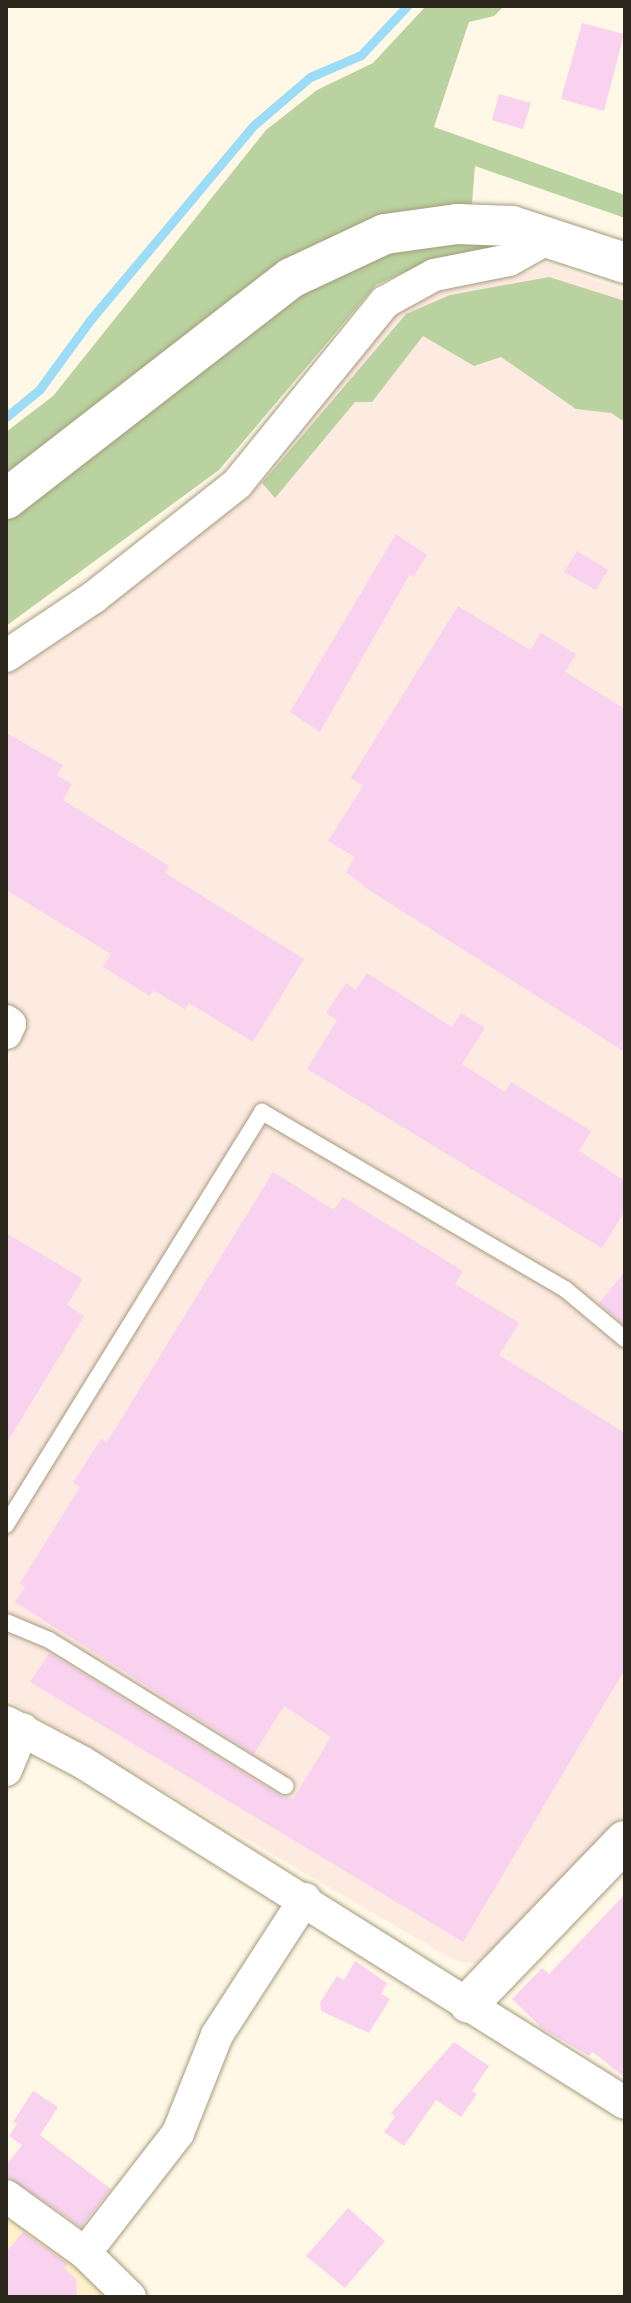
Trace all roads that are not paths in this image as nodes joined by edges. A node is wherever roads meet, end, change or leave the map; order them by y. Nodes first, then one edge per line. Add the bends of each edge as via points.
1 (550, 237) junction
2 (625, 263) edge
3 (6, 499) edge
4 (6, 656) edge
5 (6, 1021) edge
6 (6, 1033) edge
7 (625, 1339) edge
8 (6, 1525) edge
9 (6, 1622) edge
10 (15, 1725) edge
11 (6, 1770) edge
12 (285, 1786) dead end
13 (625, 1841) edge
14 (305, 1899) junction
15 (469, 2003) junction
16 (625, 2103) edge
17 (6, 2196) edge
18 (85, 2253) junction
19 (130, 2297) edge

1 - 2 street
1 - 3 street via 512,226 457,224 385,234 338,254 291,278 227,325
1 - 4 street via 509,260 434,275 385,302 237,484 94,597
5 - 6 street
7 - 8 lane via 565,1289 262,1112
9 - 12 lane via 49,1640
10 - 11 street
10 - 14 street
13 - 15 street
14 - 15 street
14 - 18 street via 217,2035 178,2133
15 - 16 street
17 - 18 street
18 - 19 street

